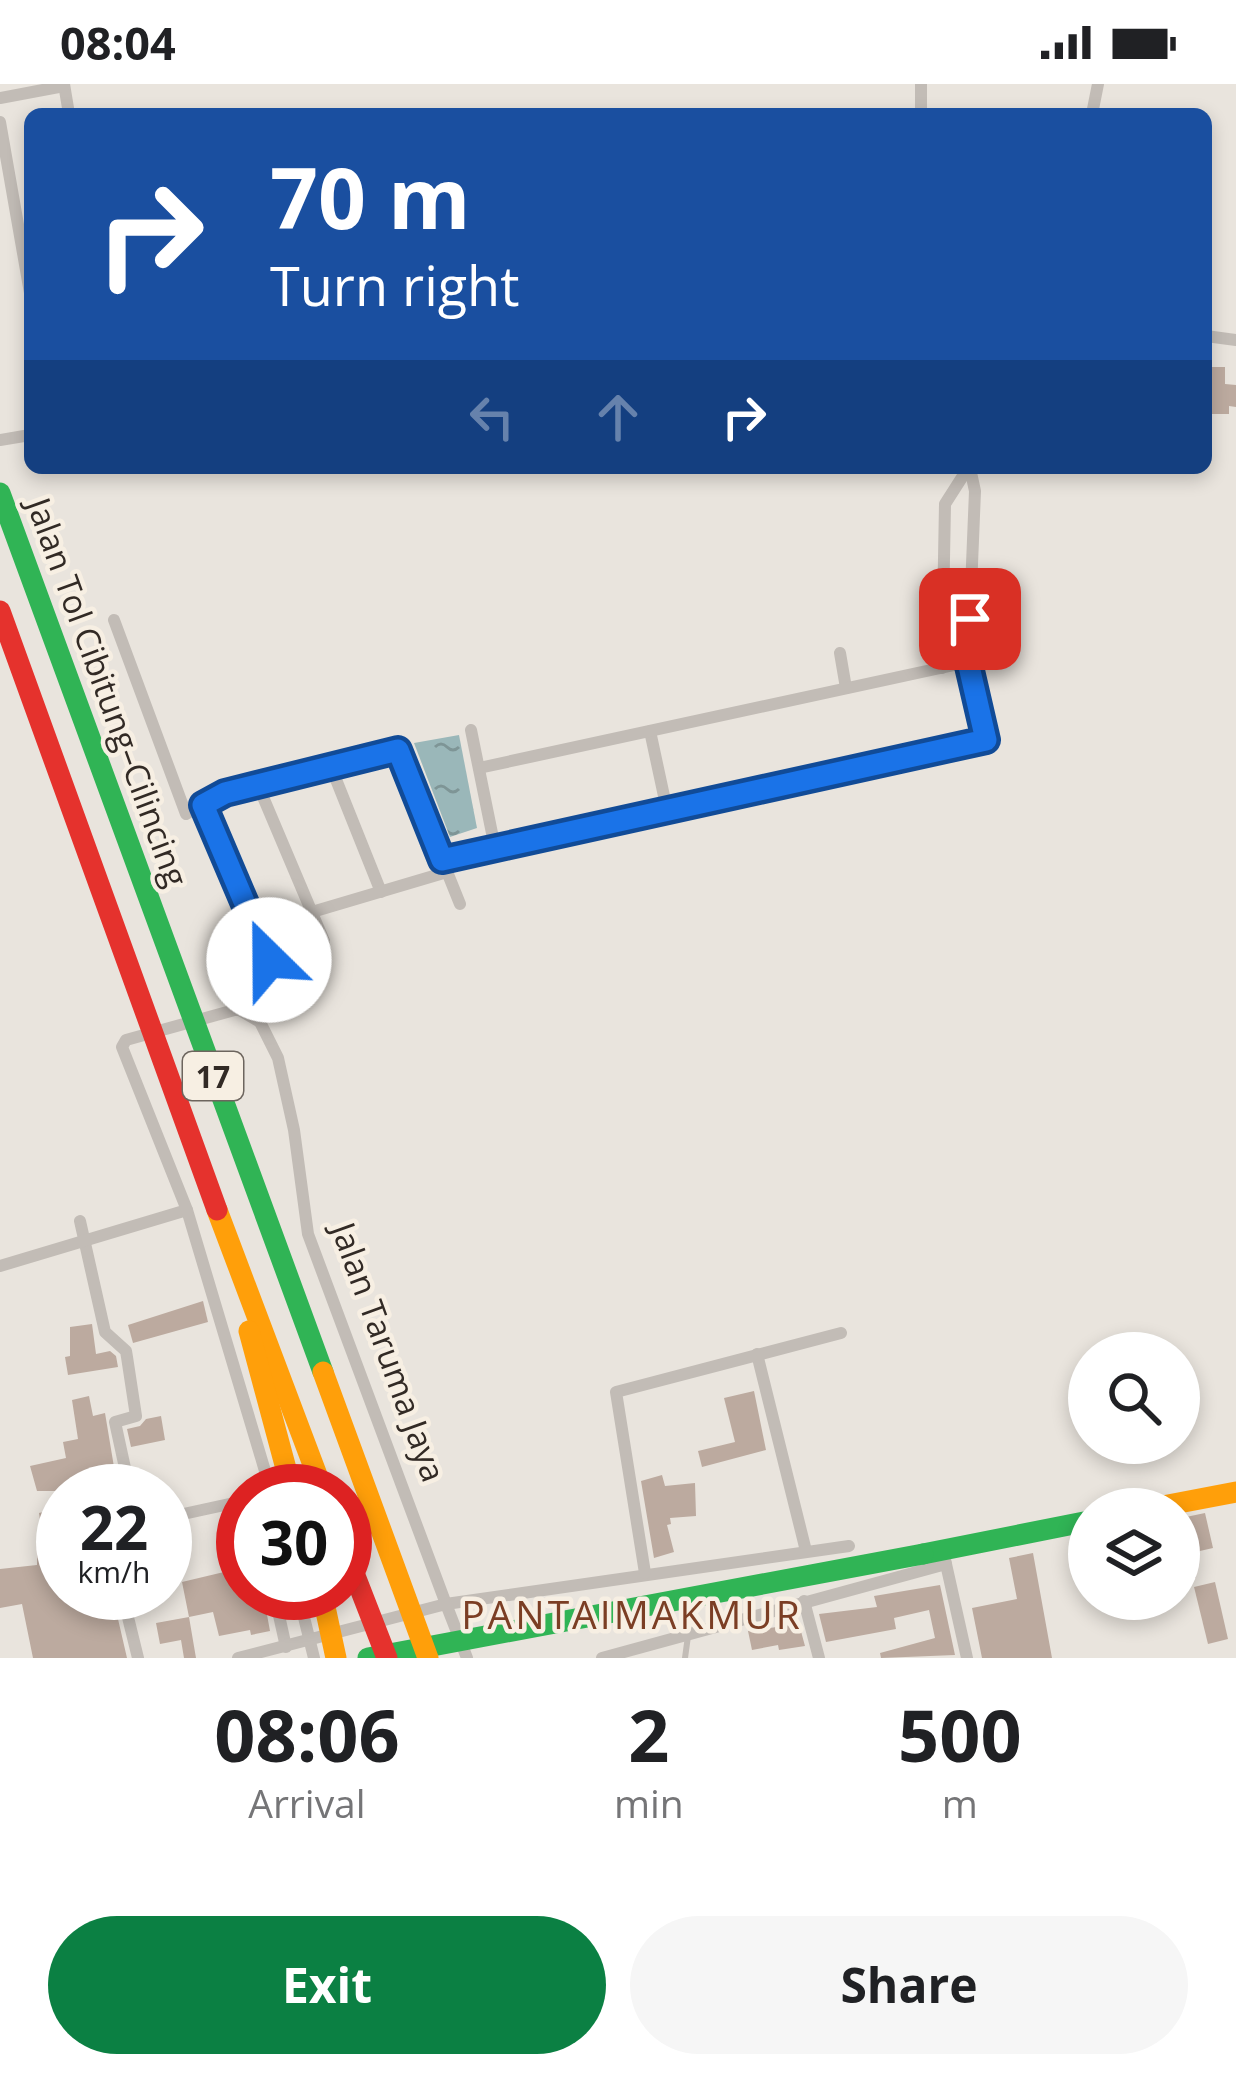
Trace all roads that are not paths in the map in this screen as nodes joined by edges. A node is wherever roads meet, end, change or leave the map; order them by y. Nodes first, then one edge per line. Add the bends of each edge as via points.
1 (64, 85) edge
2 (0, 98) edge
3 (0, 122) edge
4 (24, 259) edge
5 (965, 474) edge
6 (971, 474) edge
7 (0, 493) edge
8 (0, 611) edge
9 (114, 620) dead end
10 (840, 653) dead end
11 (968, 662) junction
12 (942, 668) junction
13 (847, 688) junction
14 (471, 730) dead end
15 (650, 730) junction
16 (331, 767) junction
17 (479, 768) junction
18 (258, 785) junction
19 (203, 805) junction
20 (667, 810) junction
21 (495, 848) junction
22 (444, 866) junction
23 (381, 892) junction
24 (460, 904) dead end
25 (312, 912) junction
26 (324, 941) dead end
27 (269, 960) dead end
28 (187, 1210) junction
29 (218, 1210) junction
30 (80, 1220) dead end
31 (86, 1240) junction
32 (0, 1266) edge
33 (841, 1333) dead end
34 (757, 1354) junction
35 (124, 1464) edge
36 (263, 1464) edge
37 (285, 1464) edge
38 (313, 1464) edge
39 (1236, 1492) edge
40 (1200, 1499) edge
41 (1068, 1526) edge
42 (849, 1546) dead end
43 (806, 1551) junction
44 (937, 1556) junction
45 (645, 1573) junction
46 (804, 1601) junction
47 (446, 1604) junction
48 (372, 1619) edge
49 (129, 1620) edge
50 (280, 1620) edge
51 (305, 1620) edge
52 (328, 1620) edge
53 (688, 1632) junction
54 (310, 1641) junction
55 (286, 1647) junction
56 (138, 1658) edge
57 (238, 1658) edge
58 (314, 1658) edge
59 (336, 1658) edge
60 (368, 1658) edge
61 (387, 1658) edge
62 (428, 1658) edge
63 (467, 1658) edge
64 (602, 1658) edge
65 (686, 1658) edge
66 (819, 1658) edge
67 (967, 1658) edge

1 - 2 street
3 - 4 street
5 - 12 street via 945,504
6 - 11 street
7 - 62 main road, Jalan Tol Cibitung–Cilincing / 17, bridge
8 - 29 main road, 17, bridge
9 - 19 street via 187,814
10 - 13 street
11 - 12 street
11 - 20 street via 986,740
12 - 13 street
13 - 15 street
14 - 17 street
15 - 17 street
15 - 20 street
16 - 18 street
16 - 22 street via 398,750
16 - 23 street
17 - 21 street
18 - 19 street
18 - 25 street
19 - 27 street
20 - 21 street
21 - 22 street
22 - 23 street
22 - 24 street
23 - 25 street
25 - 26 street
28 - 31 street
28 - 36 street, Jalan Taruma Jaya
28 - 47 street, Jalan Taruma Jaya via 123,1043 238,1009 260,1022 278,1058 308,1234
29 - 37 main road
29 - 38 main road, 17
30 - 31 street
31 - 32 street
31 - 35 street via 105,1331 128,1358 136,1416 115,1422
33 - 34 street
34 - 43 street
34 - 45 street via 616,1392
39 - 40 main road
41 - 44 main road
42 - 43 street
43 - 45 street
44 - 46 street
44 - 60 main road, bridge
44 - 67 street
45 - 47 street
46 - 53 street
46 - 66 street
47 - 54 street
47 - 63 street, Jalan Taruma Jaya
48 - 61 main road, bridge
49 - 56 street
50 - 55 street
51 - 54 street
52 - 59 main road, bridge
53 - 64 street
53 - 65 lane
54 - 55 street
54 - 58 street
55 - 57 street

